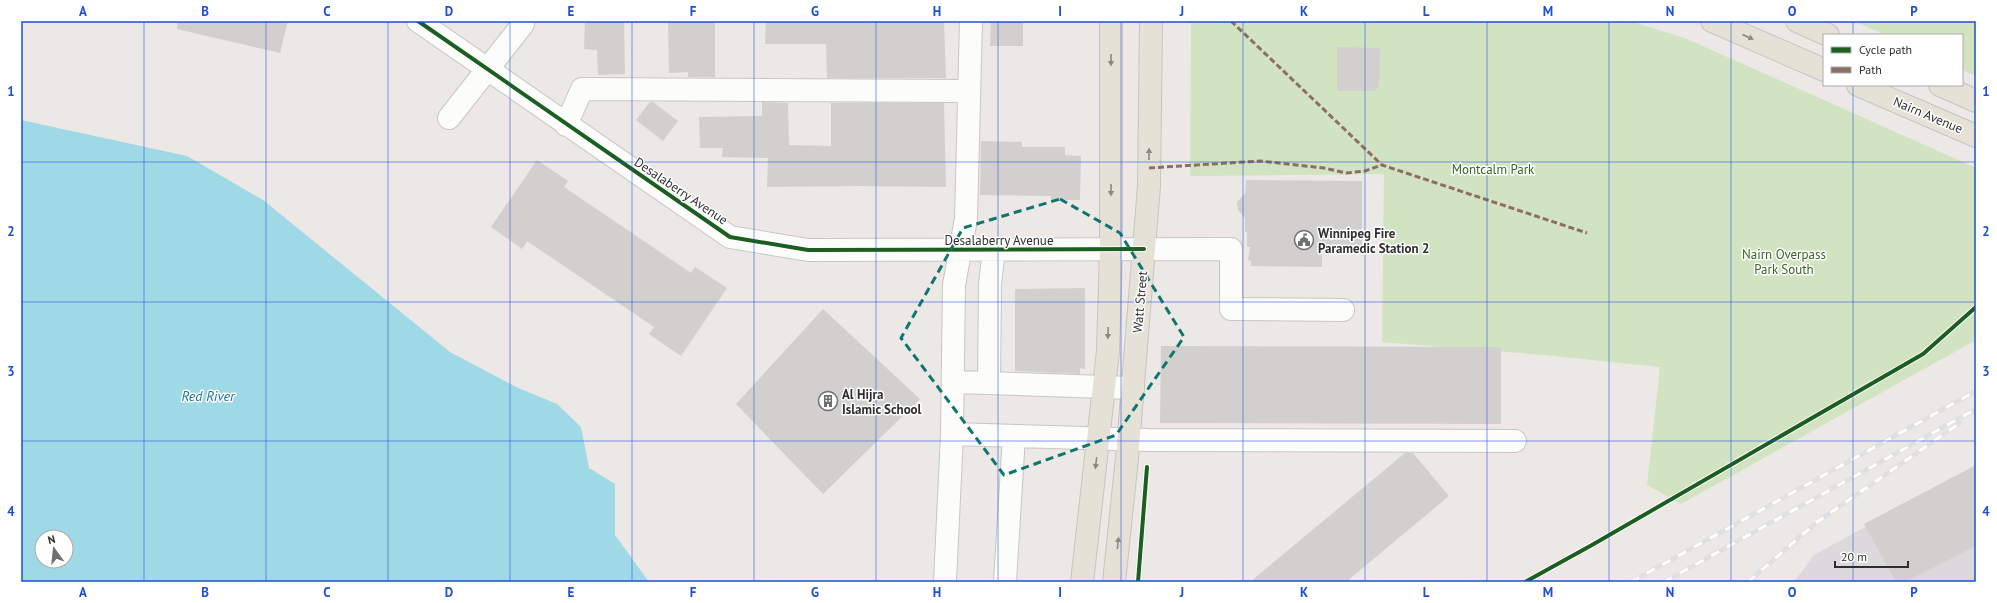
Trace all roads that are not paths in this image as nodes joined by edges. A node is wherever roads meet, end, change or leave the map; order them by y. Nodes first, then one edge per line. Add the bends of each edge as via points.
1 (522, 21) edge
2 (971, 21) edge
3 (1111, 21) edge
4 (1151, 21) edge
5 (1163, 21) edge
6 (1712, 21) edge
7 (1797, 21) edge
8 (422, 22) edge
9 (1826, 34) edge
10 (1150, 53) junction
11 (487, 69) junction
12 (1823, 70) edge
13 (1942, 86) edge
14 (1868, 89) edge
15 (968, 91) junction
16 (1976, 101) edge
17 (449, 118) dead end
18 (566, 125) junction
19 (1976, 136) edge
20 (1111, 249) junction
21 (1144, 249) junction
22 (960, 250) junction
23 (994, 250) junction
24 (1343, 310) dead end
25 (953, 382) junction
26 (989, 383) junction
27 (1104, 387) junction
28 (1133, 388) junction
29 (952, 434) junction
30 (1014, 436) junction
31 (1099, 439) junction
32 (1129, 439) junction
33 (1515, 442) dead end
34 (945, 582) edge
35 (1005, 582) edge
36 (1082, 582) edge
37 (1114, 582) edge

1 - 11 street
2 - 15 street
3 -> 20 main road
4 - 10 main road, Watt Street
5 - 10 main road
6 -> 12 main road
7 - 9 main road
8 - 11 street, Desalaberry Avenue
21 -> 10 main road, Watt Street via 1148,186
11 - 17 street
11 - 18 street, Desalaberry Avenue
13 - 16 main road
14 - 19 main road, Nairn Avenue
15 - 18 street via 582,89
15 - 22 street via 966,219
18 - 22 street, Desalaberry Avenue via 730,237 808,250
20 - 21 street, Desalaberry Avenue
20 - 23 street, Desalaberry Avenue
20 -> 27 main road via 1108,351
21 - 24 street, Desalaberry Avenue via 1231,249 1231,309
21 - 28 main road, Watt Street
22 - 23 street, Desalaberry Avenue
22 - 25 street via 954,285
23 - 26 street via 990,284
25 - 26 street
25 - 29 street
26 - 27 street
27 - 28 street
27 - 31 main road
28 - 32 main road, Watt Street
29 - 30 street
29 - 34 street
30 - 31 street
30 - 35 street
31 - 32 street
31 -> 36 main road
32 - 33 street
37 -> 32 main road, Watt Street

